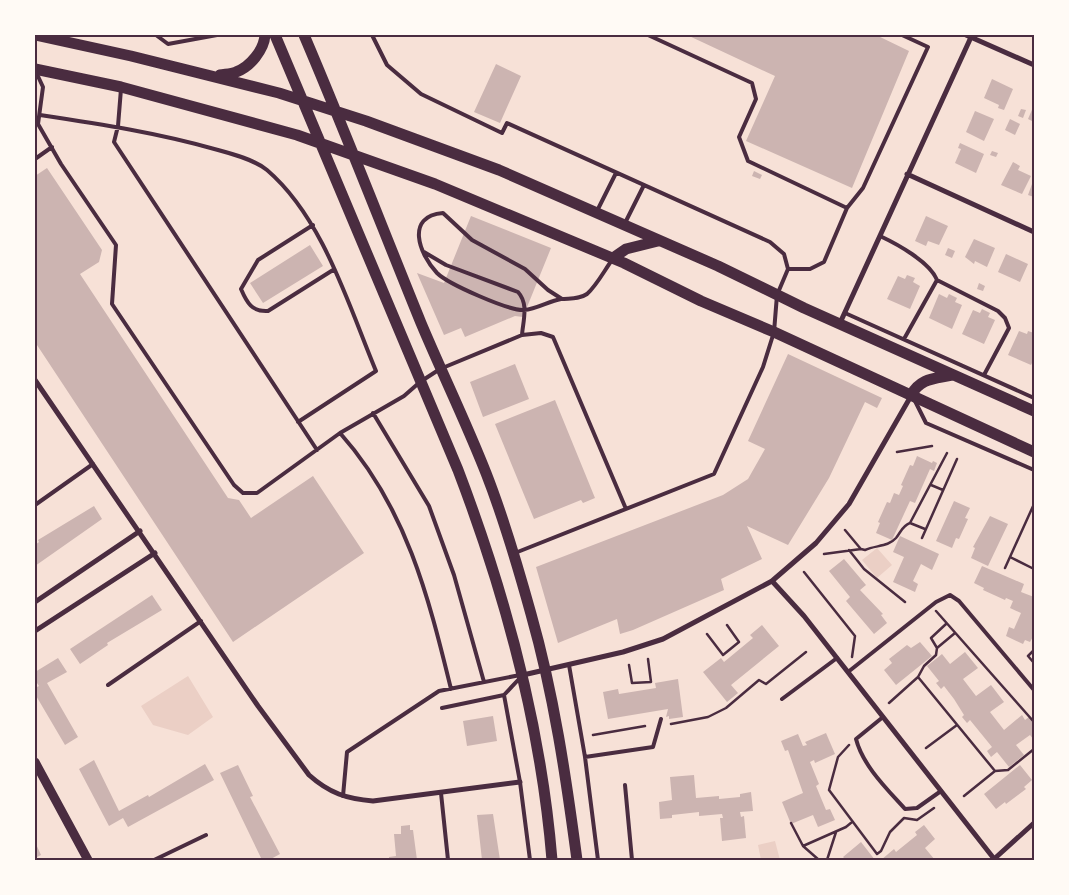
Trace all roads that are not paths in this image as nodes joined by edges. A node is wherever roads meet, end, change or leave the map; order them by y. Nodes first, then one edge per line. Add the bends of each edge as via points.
1 (35, 35) edge
2 (156, 35) edge
3 (217, 35) edge
4 (265, 35) edge
5 (275, 35) edge
6 (304, 35) edge
7 (372, 35) edge
8 (648, 35) edge
9 (902, 35) edge
10 (970, 36) edge
11 (1034, 65) edge
12 (35, 69) edge
13 (214, 76) junction
14 (35, 87) edge
15 (43, 87) junction
16 (121, 87) junction
17 (304, 101) junction
18 (338, 113) junction
19 (40, 114) junction
20 (118, 126) junction
21 (320, 143) junction
22 (52, 147) junction
23 (353, 154) junction
24 (35, 159) edge
25 (616, 173) junction
26 (908, 174) junction
27 (644, 185) junction
28 (847, 208) junction
29 (597, 212) junction
30 (312, 225) junction
31 (624, 225) junction
32 (1034, 232) edge
33 (880, 236) junction
34 (660, 240) junction
35 (424, 252) junction
36 (613, 258) junction
37 (788, 269) junction
38 (333, 270) junction
39 (937, 280) junction
40 (777, 296) junction
41 (562, 299) junction
42 (525, 310) junction
43 (845, 313) junction
44 (839, 324) junction
45 (774, 332) junction
46 (522, 335) junction
47 (904, 339) junction
48 (440, 369) junction
49 (952, 375) junction
50 (984, 375) junction
51 (35, 380) edge
52 (420, 382) junction
53 (911, 395) junction
54 (1034, 398) edge
55 (1034, 411) edge
56 (373, 413) junction
57 (298, 422) junction
58 (340, 433) junction
59 (317, 450) junction
60 (1034, 452) edge
61 (93, 464) junction
62 (1034, 470) edge
63 (35, 504) edge
64 (626, 509) junction
65 (140, 531) junction
66 (155, 553) junction
67 (513, 553) junction
68 (772, 581) junction
69 (35, 602) edge
70 (201, 621) junction
71 (35, 630) edge
72 (837, 658) junction
73 (569, 665) junction
74 (546, 670) junction
75 (848, 672) junction
76 (522, 675) junction
77 (484, 682) junction
78 (108, 685) dead end
79 (450, 689) junction
80 (1034, 690) edge
81 (504, 695) junction
82 (782, 699) dead end
83 (442, 708) dead end
84 (883, 717) junction
85 (661, 719) dead end
86 (585, 757) junction
87 (35, 762) edge
88 (38, 774) edge
89 (520, 782) junction
90 (625, 785) dead end
91 (941, 791) junction
92 (440, 792) junction
93 (343, 796) junction
94 (1034, 823) edge
95 (206, 834) dead end
96 (88, 860) edge
97 (154, 860) edge
98 (448, 860) edge
99 (530, 860) edge
100 (552, 860) edge
101 (577, 860) edge
102 (598, 860) edge
103 (632, 860) edge
104 (994, 860) edge

1 - 13 main road
2 - 3 lane via 168,44
4 - 13 main road via 259,53 249,64 236,72
5 - 17 main road
6 - 18 main road
7 - 25 lane via 387,65 421,94 502,133 507,123
8 - 28 lane via 752,83 756,99 739,137 748,161
9 - 28 lane via 928,48 863,188
10 - 11 street
10 - 26 street
12 - 15 lane
12 - 16 main road
13 - 17 main road
14 - 15 lane
15 - 19 lane
16 - 20 lane
16 - 21 main road
17 - 18 main road
17 - 21 main road
18 - 23 main road
18 - 29 main road via 499,170
19 - 20 lane
19 - 22 lane via 38,124
20 - 30 lane via 182,139 234,154 265,168 284,187
20 - 57 lane via 114,142
21 - 23 main road
21 - 52 main road
22 - 24 lane
22 - 59 lane via 116,245 112,304 234,485 244,493 257,493
23 - 36 main road via 435,184
23 - 48 main road
25 - 27 lane
25 - 29 lane
26 - 32 street
26 - 33 street
27 - 31 lane
27 - 37 lane via 770,242 784,254
28 - 37 lane via 824,262 810,269
29 - 31 main road
30 - 38 lane
30 - 38 lane via 258,260 241,289 248,304 258,312 268,311
31 - 34 main road
33 - 39 lane via 933,270
33 - 43 street
34 - 36 main road via 626,249
34 - 40 main road
35 - 41 lane via 419,228 425,218 443,213 472,240 525,269
35 - 42 lane via 438,274 450,283 513,309
35 - 42 lane via 518,292
36 - 41 lane via 587,294 570,300
36 - 45 main road
37 - 40 lane
38 - 57 lane via 376,371
39 - 47 lane
39 - 50 lane via 1005,318 1009,328
40 - 44 main road
40 - 45 lane
41 - 42 lane
42 - 46 lane
43 - 44 street
43 - 47 lane
44 - 49 main road
45 - 53 main road
45 - 64 lane via 763,367 714,474
46 - 48 lane
46 - 64 lane via 542,333 553,337
47 - 50 lane
48 - 52 lane
48 - 67 main road via 486,473
49 - 53 main road via 927,380 917,385
49 - 55 main road
50 - 54 lane
51 - 61 street
52 - 56 lane via 404,396
52 - 76 main road via 481,532 513,633
53 - 60 main road
53 - 62 lane via 926,423
53 - 68 street via 849,504 816,543
56 - 58 lane
56 - 77 lane via 429,506 454,575
57 - 59 lane
58 - 59 lane
58 - 79 lane via 357,452 393,508 433,616
61 - 63 lane
61 - 65 street
64 - 67 lane
65 - 66 street
65 - 69 street
66 - 70 street
66 - 71 street
67 - 74 main road
68 - 72 street
68 - 73 street via 663,639
70 - 78 lane
70 - 93 street via 309,775 326,789
72 - 75 street
72 - 82 lane
73 - 74 street
73 - 86 lane
74 - 76 street
74 - 101 main road
75 - 80 lane via 931,606 950,595 959,601
75 - 84 street
76 - 77 lane
76 - 81 lane
76 - 100 main road via 540,756
77 - 79 lane
79 - 93 lane via 439,691 347,752
81 - 83 lane
81 - 89 lane
84 - 91 street
84 - 91 lane via 856,740 860,752 881,781 905,809 917,808
85 - 86 lane via 653,746
86 - 102 lane
87 - 88 street
88 - 96 street
89 - 92 street
89 - 99 lane
90 - 103 lane
91 - 104 street
92 - 93 street via 373,801
92 - 98 lane
94 - 104 street
95 - 97 lane

